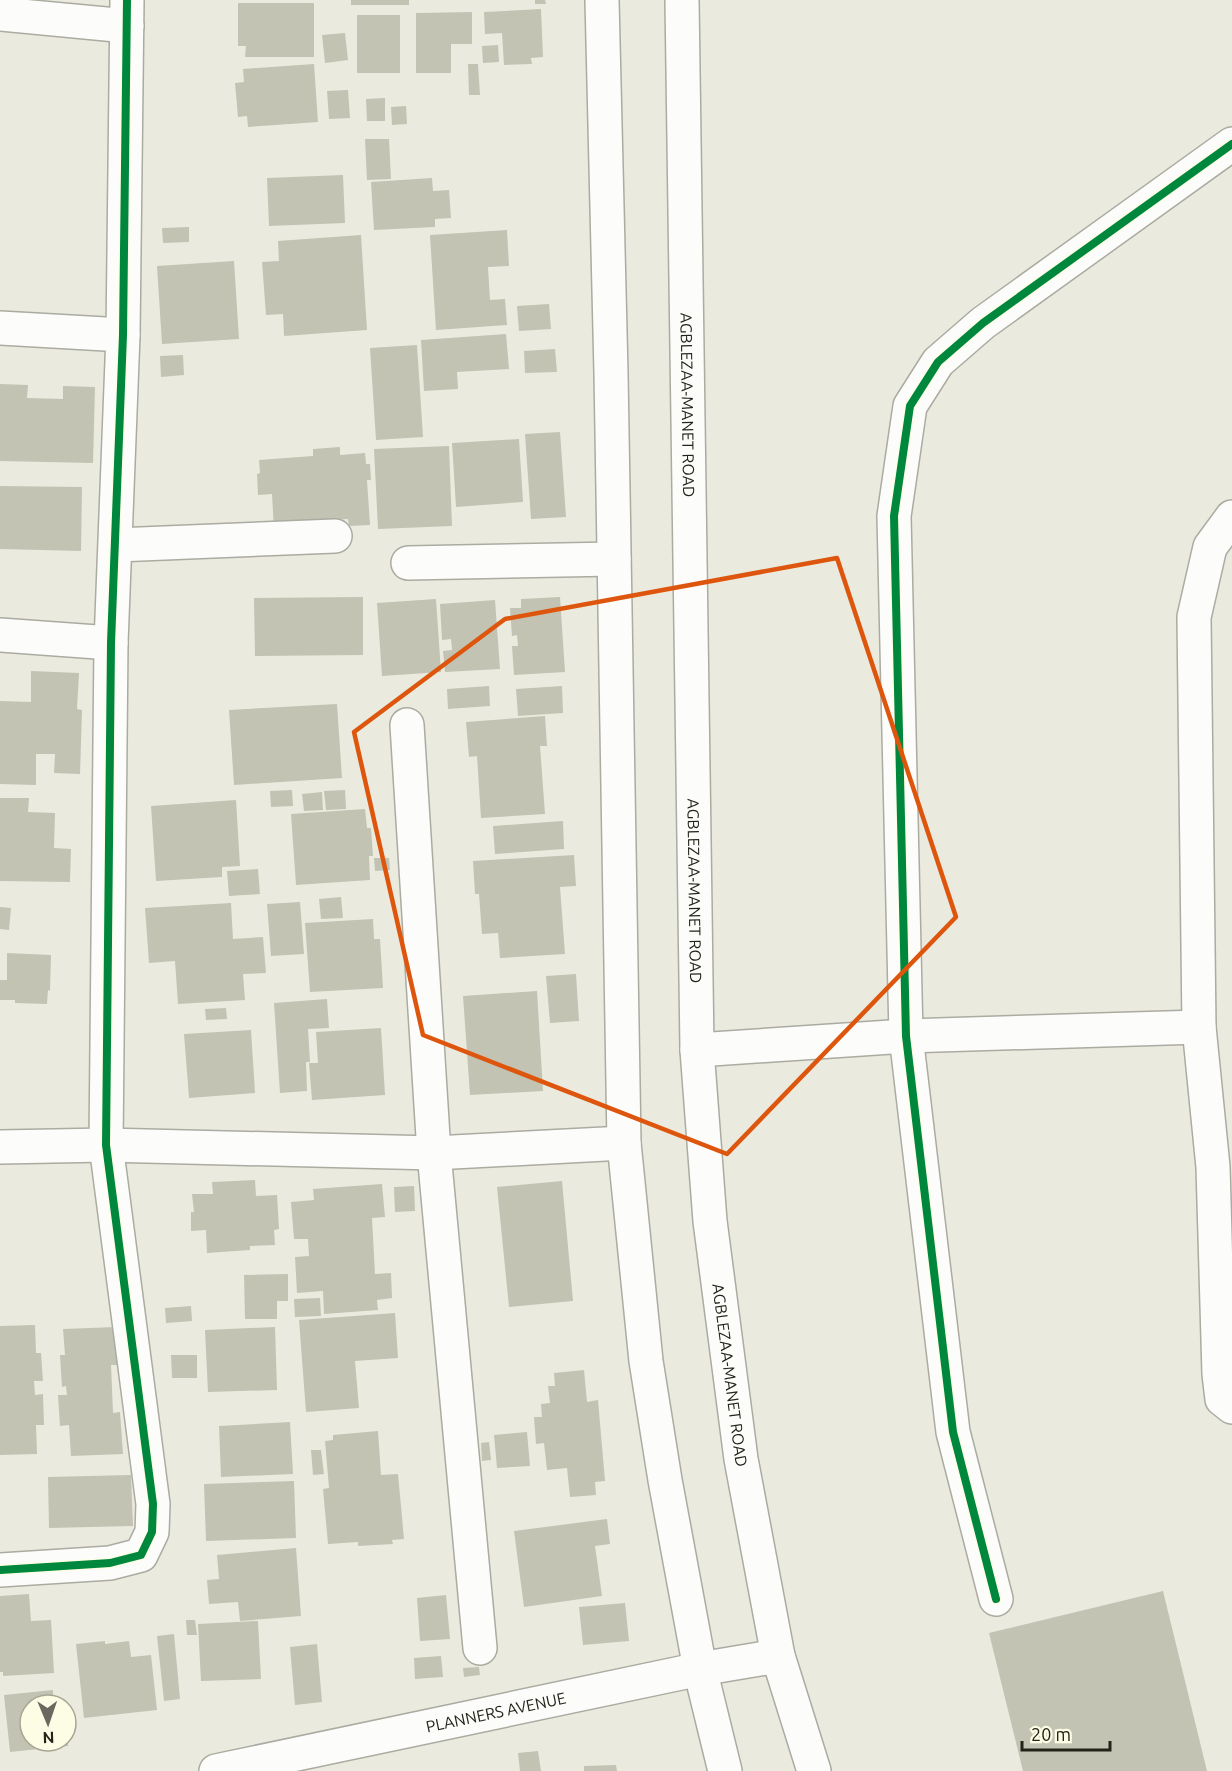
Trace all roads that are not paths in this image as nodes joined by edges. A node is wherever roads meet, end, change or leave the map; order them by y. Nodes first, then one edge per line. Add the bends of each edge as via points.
1 (602, 0) edge
2 (682, 0) edge
3 (127, 13) edge
4 (0, 14) edge
5 (1232, 144) edge
6 (0, 328) edge
7 (123, 335) junction
8 (1232, 516) edge
9 (335, 536) dead end
10 (116, 545) junction
11 (614, 559) junction
12 (408, 563) dead end
13 (0, 635) edge
14 (111, 643) junction
15 (407, 724) dead end
16 (1199, 1027) junction
17 (906, 1036) junction
18 (697, 1050) junction
19 (624, 1143) junction
20 (106, 1145) junction
21 (0, 1147) edge
22 (434, 1153) junction
23 (1222, 1162) edge
24 (1232, 1407) edge
25 (0, 1570) edge
26 (996, 1599) dead end
27 (480, 1648) dead end
28 (778, 1656) junction
29 (700, 1669) junction
30 (293, 1763) edge
31 (216, 1771) edge
32 (725, 1771) edge
33 (814, 1771) edge

1 - 11 street
2 - 18 street, AGBLEZAA-MANET ROAD
3 - 4 street
3 - 7 street
5 - 17 street via 983,323 938,362 910,406 894,516
6 - 7 street
7 - 10 street
8 - 16 street via 1210,548 1194,617
9 - 10 street
10 - 14 street
11 - 12 street
11 - 19 street
13 - 14 street
14 - 20 street
15 - 22 street
16 - 17 street
16 - 23 street
17 - 18 street
17 - 26 street via 953,1432
18 - 28 street, AGBLEZAA-MANET ROAD via 710,1221 728,1365 741,1459
19 - 22 street
19 - 29 street via 646,1361
20 - 21 street
20 - 22 street
20 - 25 street via 153,1504 152,1532 141,1555 110,1563
22 - 27 street
23 - 24 street via 1219,1374 1222,1399
28 - 29 street, PLANNERS AVENUE
28 - 33 street, AGBLEZAA-MANET ROAD
29 - 30 street, PLANNERS AVENUE
29 - 32 street
30 - 31 street, PLANNERS AVENUE

